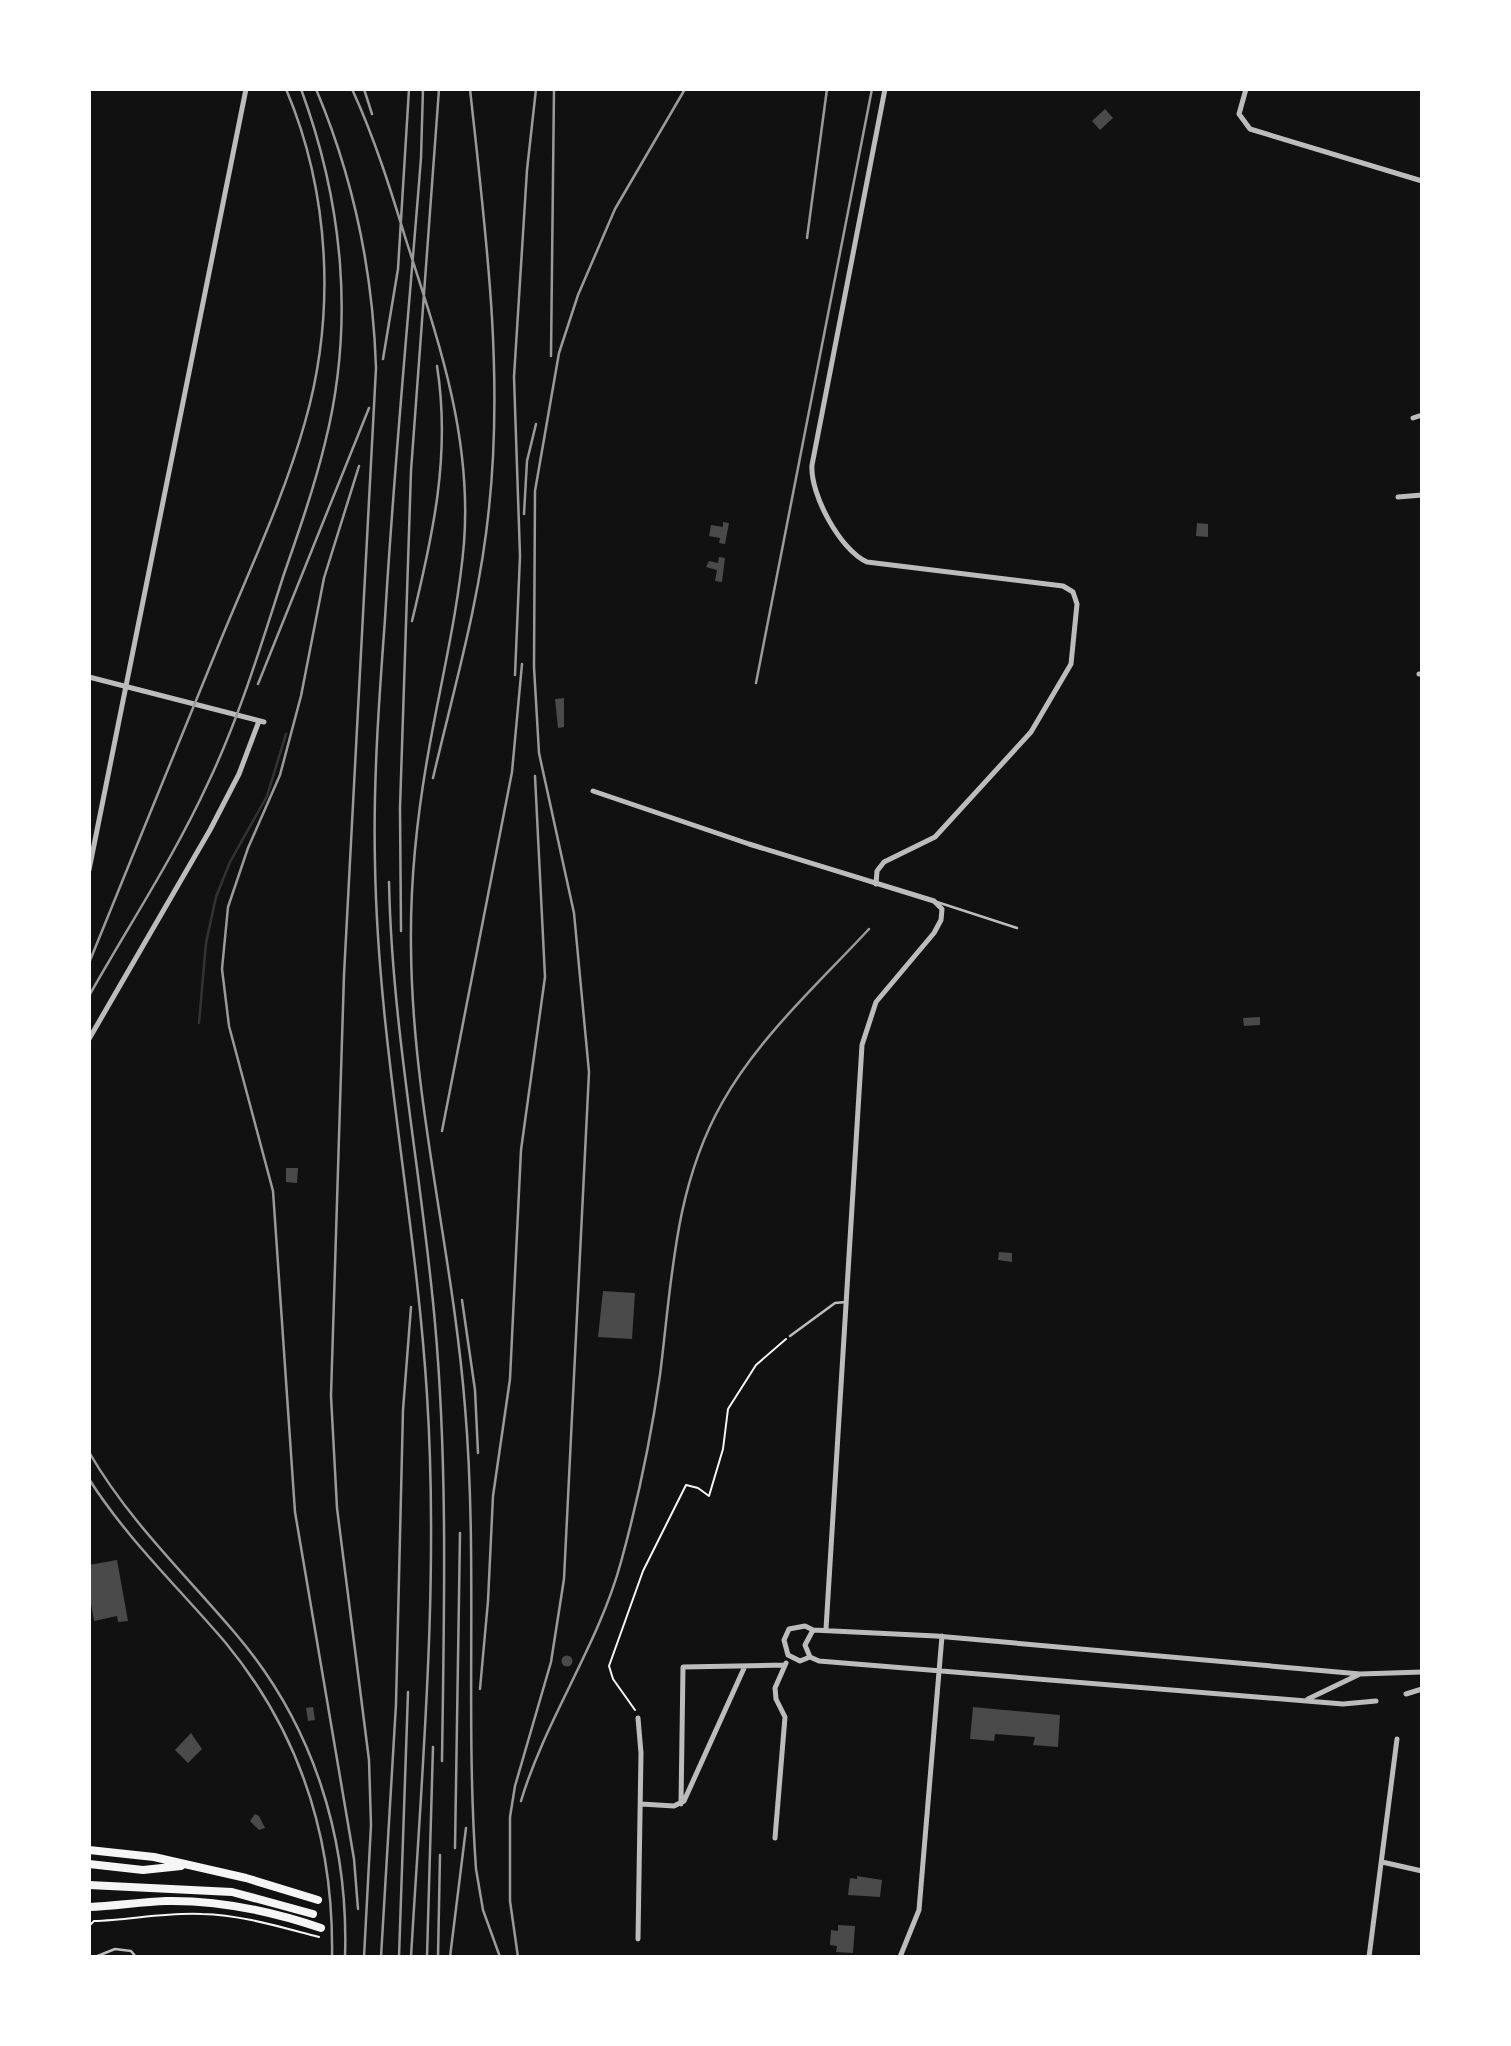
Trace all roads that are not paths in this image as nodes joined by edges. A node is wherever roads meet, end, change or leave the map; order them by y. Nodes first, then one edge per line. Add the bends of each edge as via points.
1 (246, 89) edge
2 (885, 89) edge
3 (1245, 89) edge
4 (1422, 181) edge
5 (1422, 415) edge
6 (1413, 418) dead end
7 (1422, 495) edge
8 (1398, 497) dead end
9 (89, 677) edge
10 (127, 686) junction
11 (593, 791) dead end
12 (89, 870) edge
13 (877, 884) junction
14 (934, 901) junction
15 (1017, 928) dead end
16 (89, 1039) edge
17 (846, 1302) junction
18 (790, 1336) road end
19 (826, 1629) junction
20 (813, 1630) junction
21 (942, 1636) junction
22 (810, 1657) junction
23 (791, 1658) junction
24 (785, 1665) junction
25 (745, 1666) junction
26 (939, 1670) junction
27 (1422, 1672) edge
28 (1360, 1674) junction
29 (1422, 1689) edge
30 (1406, 1694) dead end
31 (1305, 1700) junction
32 (1376, 1701) dead end
33 (638, 1718) road end
34 (1397, 1739) dead end
35 (641, 1804) junction
36 (681, 1804) junction
37 (775, 1839) dead end
38 (89, 1847) edge
39 (1382, 1862) junction
40 (89, 1864) edge
41 (184, 1865) junction
42 (1422, 1871) edge
43 (89, 1885) edge
44 (318, 1900) dead end
45 (91, 1908) edge
46 (313, 1914) dead end
47 (320, 1933) road end
48 (638, 1940) dead end
49 (95, 1957) edge
50 (136, 1957) edge
51 (900, 1957) edge
52 (1369, 1957) edge

1 - 10 street
2 - 13 street via 812,465 813,487 846,546 860,559 1063,586 1073,592 1077,604 1071,664 1031,732 935,837 884,862 877,871
3 - 4 street via 1239,114 1251,129
5 - 6 street
7 - 8 street
9 - 10 street
10 - 12 street
10 - 16 street via 261,721 210,831
11 - 13 street
13 - 14 street
14 - 15 lane
14 - 17 street via 942,909 939,926 886,987 864,1030
17 - 18 lane via 835,1303
17 - 19 street
19 - 20 street
19 - 21 street
20 - 22 street via 805,1645
20 - 23 street via 798,1625 789,1629 783,1644
21 - 26 street
21 - 28 street
22 - 23 street
22 - 26 street
23 - 24 street
24 - 25 street
24 - 37 street via 775,1688 785,1717
25 - 36 street
25 - 36 street via 683,1667
26 - 31 street
26 - 51 street via 919,1910
27 - 28 street
28 - 31 street
29 - 30 street
31 - 32 street
33 - 35 street
34 - 39 street
35 - 36 street
35 - 48 street
38 - 41 main road
39 - 42 street
39 - 52 street
40 - 41 main road via 143,1870
41 - 44 main road
43 - 46 main road via 232,1892
45 - 47 main road via 163,1901 218,1904 267,1912
49 - 50 lane via 115,1949 131,1951

